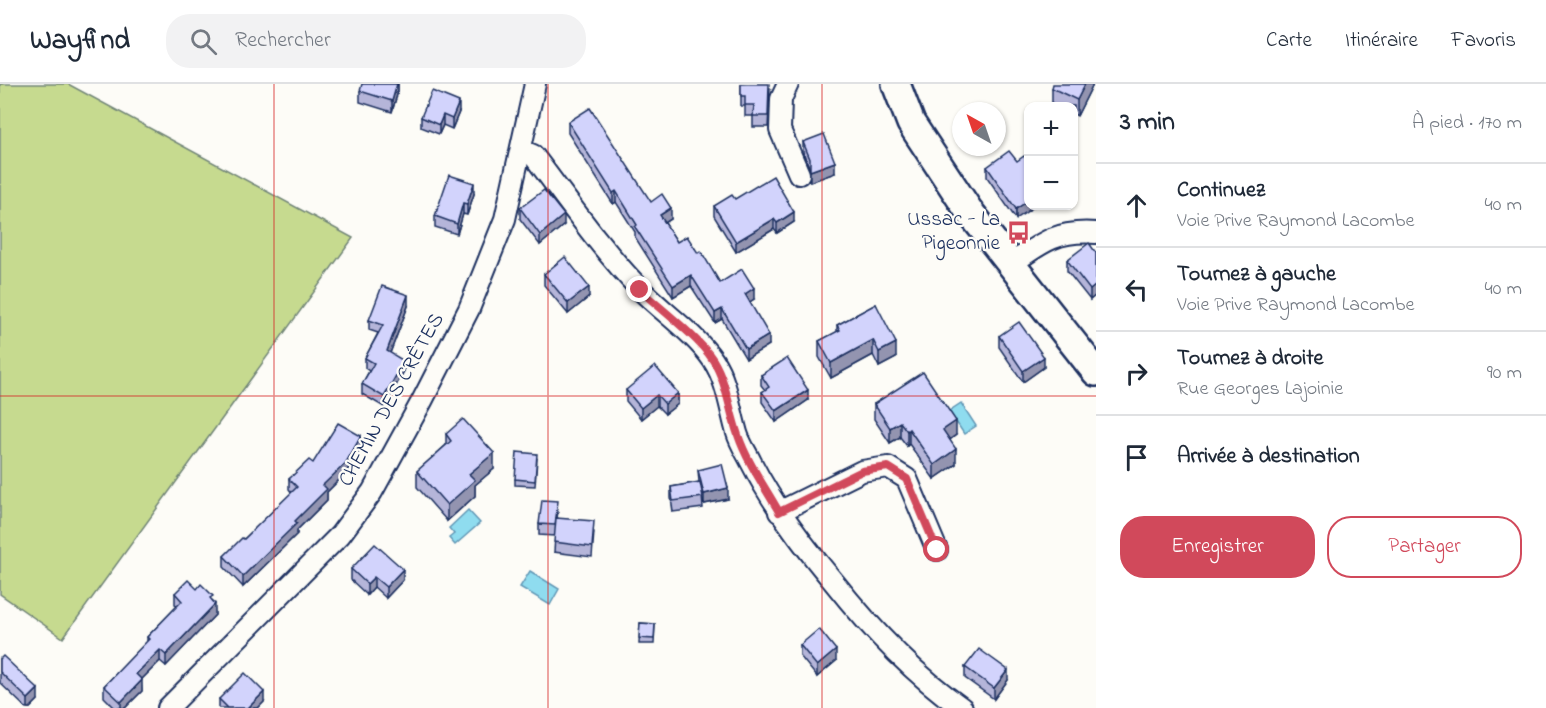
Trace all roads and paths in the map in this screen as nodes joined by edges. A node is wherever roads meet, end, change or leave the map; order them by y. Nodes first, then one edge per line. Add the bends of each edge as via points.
1 (535, 84) edge
2 (788, 84) edge
3 (896, 84) edge
4 (521, 150) junction
5 (799, 174) dead end
6 (1096, 233) edge
7 (1010, 265) junction
8 (1096, 372) edge
9 (779, 512) junction
10 (937, 550) dead end
11 (168, 708) edge
12 (962, 708) edge

1 - 4 street, CHEMIN DES CRÊTES
2 - 5 street via 782,99 780,130
3 - 7 main road via 911,123
4 - 9 street via 533,155 640,290 713,361 738,435
4 - 11 street, CHEMIN DES CRÊTES via 505,219 469,309 372,492 339,535
6 - 7 street via 1062,234 1046,239
7 - 8 main road
9 - 10 street via 862,471 888,467 907,479
9 - 12 street via 900,658

